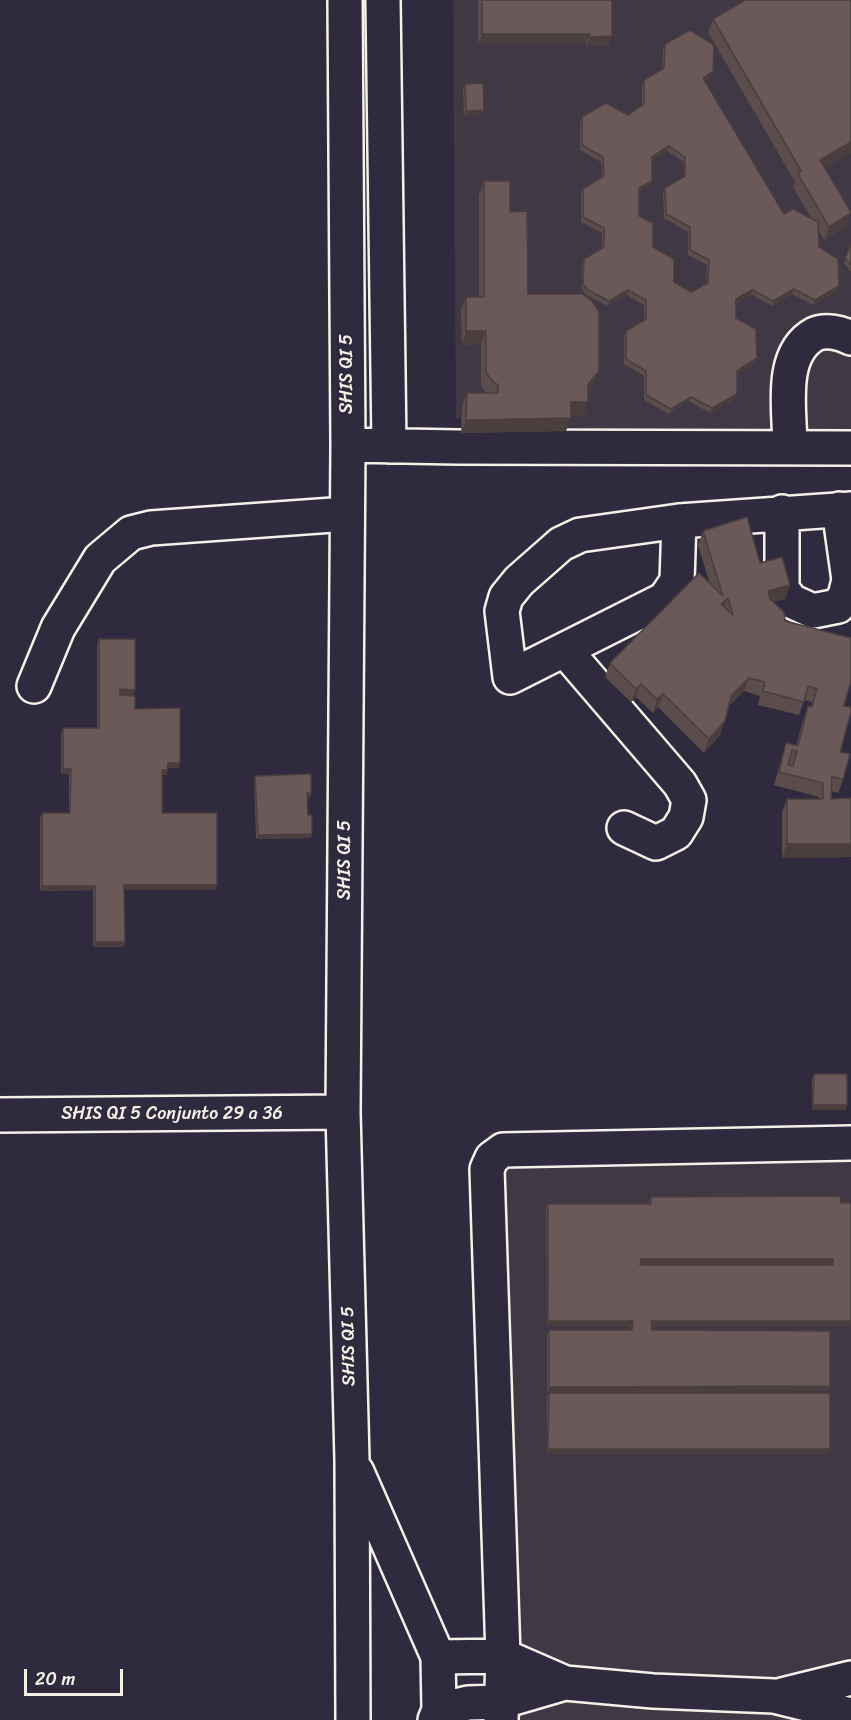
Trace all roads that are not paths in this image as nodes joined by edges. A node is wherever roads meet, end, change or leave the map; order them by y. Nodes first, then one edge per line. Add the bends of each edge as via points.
1 (345, 0) edge
2 (383, 0) edge
3 (851, 338) edge
4 (348, 445) junction
5 (389, 446) junction
6 (790, 447) junction
7 (851, 448) edge
8 (845, 509) edge
9 (782, 512) junction
10 (347, 514) junction
11 (679, 521) junction
12 (565, 650) junction
13 (34, 686) dead end
14 (624, 828) dead end
15 (343, 1112) junction
16 (0, 1115) edge
17 (851, 1143) edge
18 (352, 1460) junction
19 (503, 1656) junction
20 (438, 1658) junction
21 (851, 1678) edge
22 (565, 1683) junction
23 (774, 1696) junction
24 (500, 1711) edge
25 (437, 1715) edge
26 (851, 1715) edge
27 (352, 1720) edge

1 - 4 street, SHIS QI 5
2 - 5 street
3 - 6 street via 843,333 821,332 806,339 794,356 789,382
4 - 5 street
4 - 10 street, SHIS QI 5
5 - 6 street
6 - 7 street
8 - 9 street
8 - 9 street via 849,580 845,596 838,606 813,611 791,601 782,589
9 - 11 street
10 - 13 street via 151,528 131,533 100,559 58,628
10 - 15 street, SHIS QI 5
11 - 12 street via 676,581 665,599
11 - 12 street via 580,534 561,544 519,581 506,597 502,611 510,677
12 - 14 street via 680,784 689,801 686,817 676,833 656,843
15 - 16 street, SHIS QI 5 Conjunto 29 a 36
15 - 18 street, SHIS QI 5
17 - 19 street via 503,1150 492,1158 487,1170
18 - 20 street
18 - 27 street, SHIS QI 5
19 - 20 street
19 - 22 street
19 - 24 street
20 - 25 street
21 - 23 street
22 - 23 street via 653,1692
22 - 24 street
23 - 26 street
24 - 25 street via 468,1703

